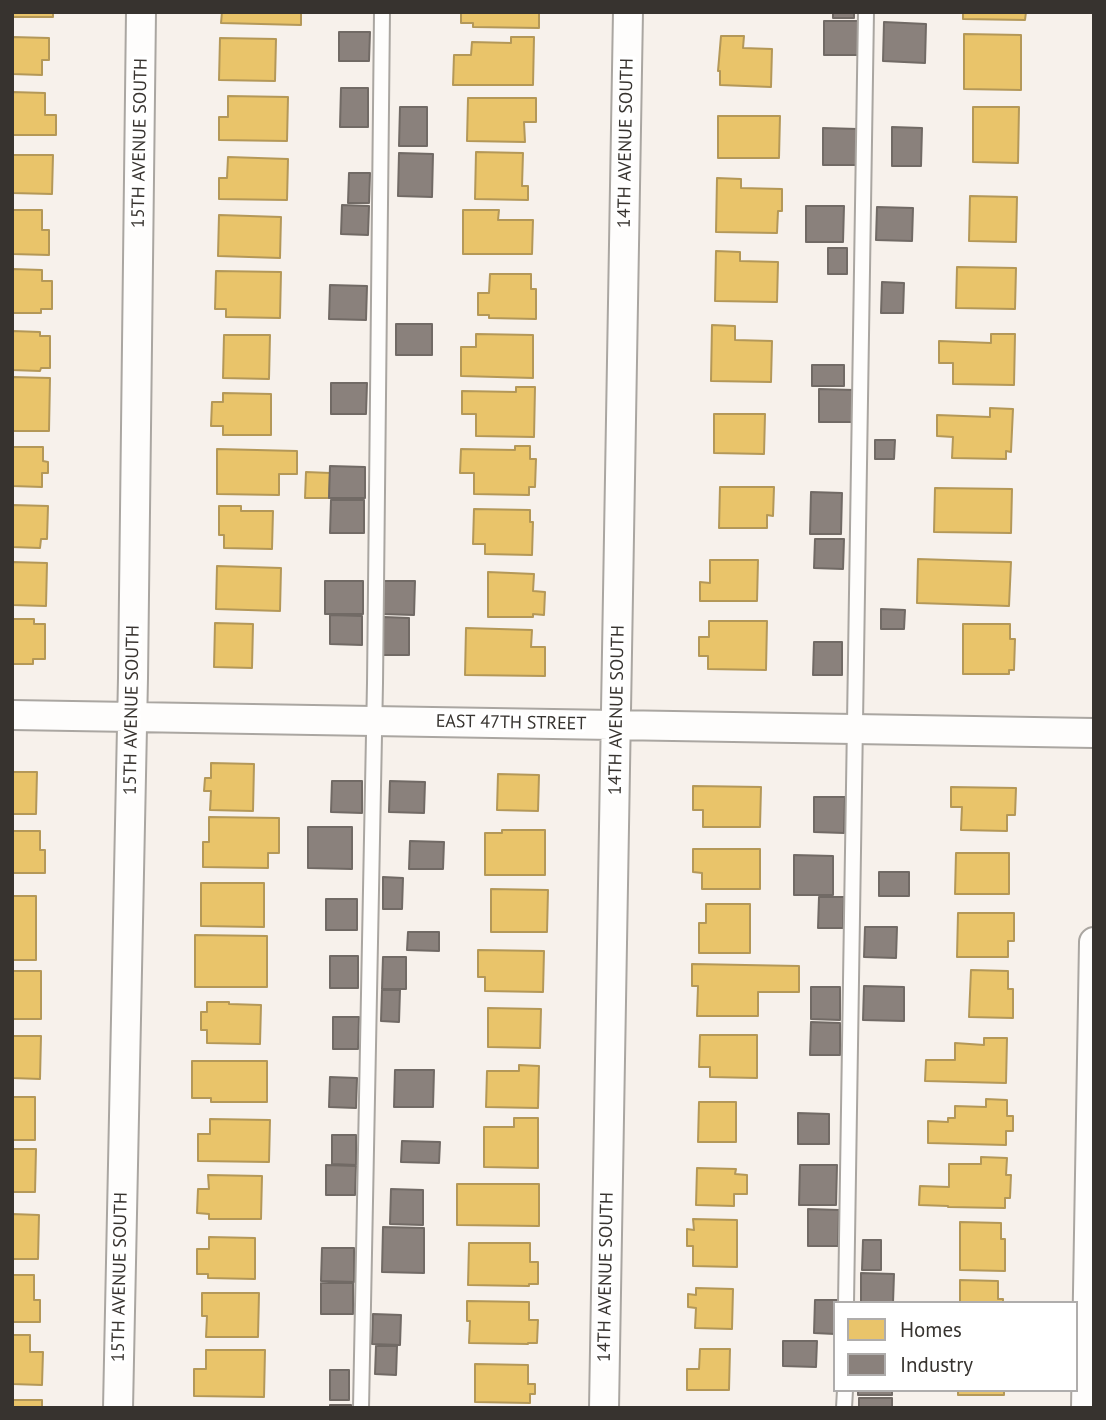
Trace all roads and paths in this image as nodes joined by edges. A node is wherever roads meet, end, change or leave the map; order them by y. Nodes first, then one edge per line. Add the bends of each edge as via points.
1 (141, 12) edge
2 (382, 12) edge
3 (628, 12) edge
4 (866, 12) edge
5 (12, 715) edge
6 (132, 716) junction
7 (374, 720) junction
8 (617, 724) junction
9 (855, 729) junction
10 (1094, 733) edge
11 (1094, 942) edge
12 (846, 1301) edge
13 (118, 1408) edge
14 (361, 1408) edge
15 (604, 1408) edge
16 (1086, 1408) edge

1 - 6 street, 15TH AVENUE SOUTH
2 - 7 lane
3 - 8 street, 14TH AVENUE SOUTH
4 - 9 lane
5 - 6 street, EAST 47TH STREET
6 - 7 street, EAST 47TH STREET
6 - 13 street, 15TH AVENUE SOUTH
7 - 8 street, EAST 47TH STREET
7 - 14 lane
8 - 9 street, EAST 47TH STREET
8 - 15 street, 14TH AVENUE SOUTH
9 - 10 street, EAST 47TH STREET
9 - 12 lane
11 - 16 street

